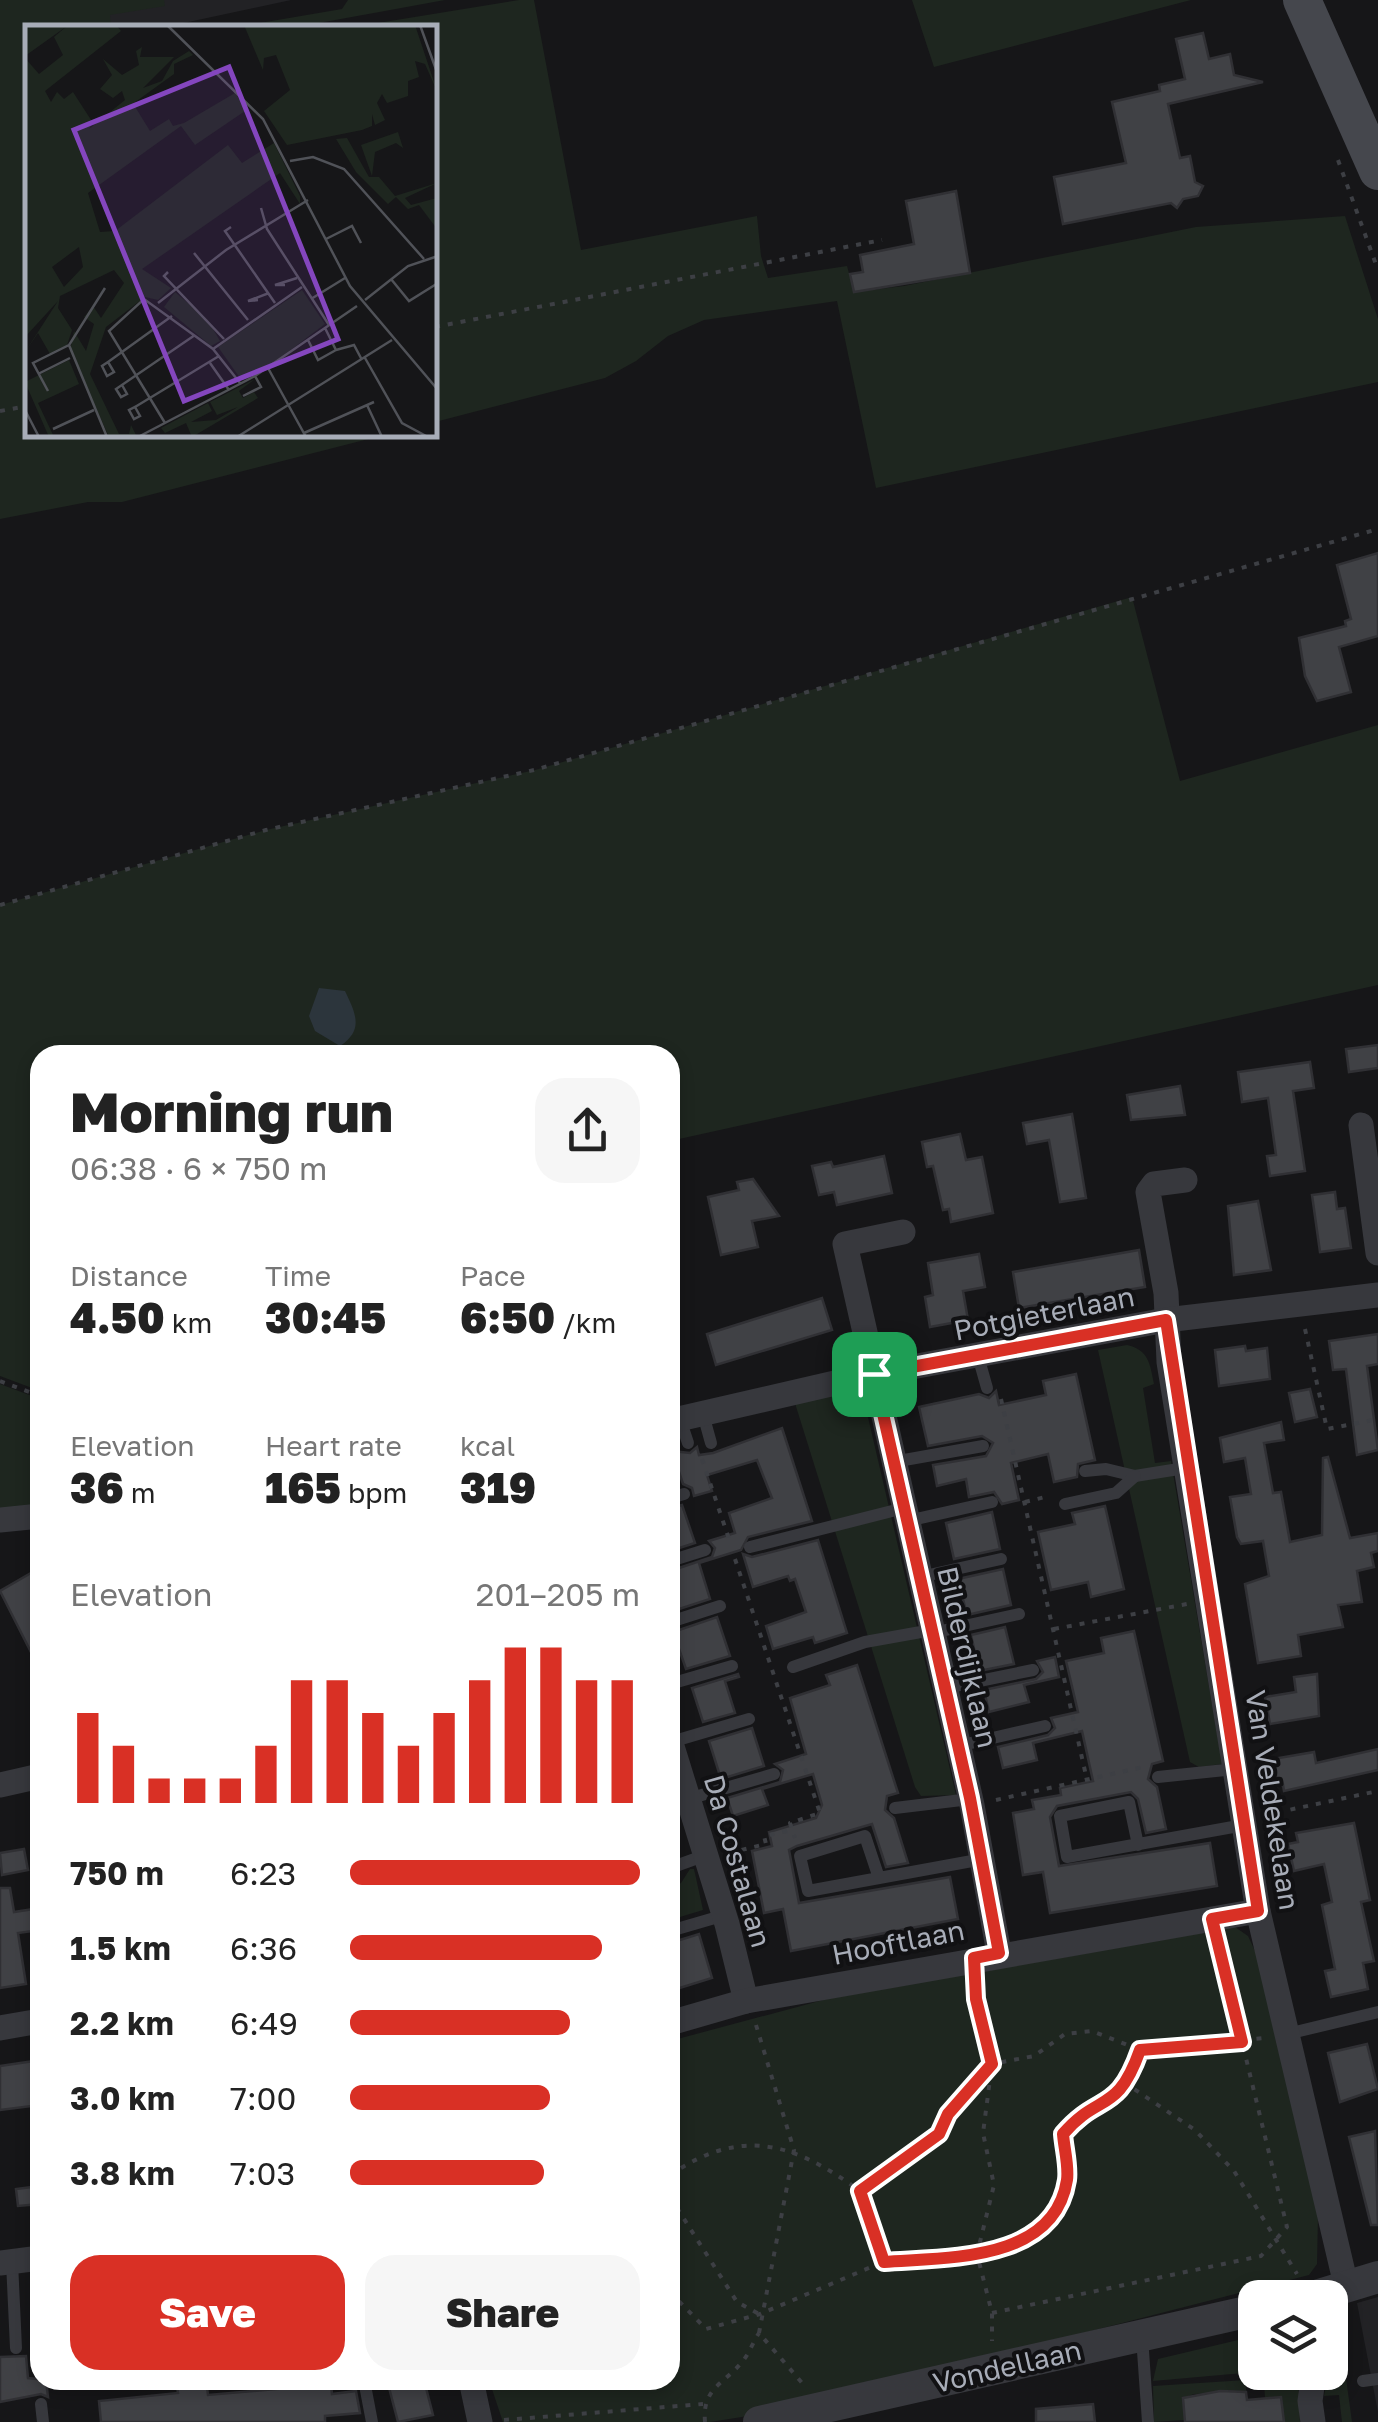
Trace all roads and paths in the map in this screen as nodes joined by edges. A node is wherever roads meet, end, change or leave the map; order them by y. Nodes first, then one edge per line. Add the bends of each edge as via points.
1 (1302, 0) edge
2 (1336, 155) dead end
3 (1378, 171) edge
4 (882, 240) dead end
5 (1378, 270) edge
6 (438, 325) edge
7 (25, 407) edge
8 (0, 411) edge
9 (1378, 529) edge
10 (0, 906) edge
11 (1361, 1126) dead end
12 (1184, 1180) dead end
13 (903, 1232) dead end
14 (1378, 1253) edge
15 (1378, 1295) edge
16 (1300, 1304) junction
17 (1166, 1320) junction
18 (984, 1355) junction
19 (874, 1374) junction
20 (0, 1381) edge
21 (987, 1388) dead end
22 (30, 1392) edge
23 (1378, 1420) edge
24 (686, 1423) edge
25 (711, 1444) dead end
26 (983, 1446) dead end
27 (894, 1462) junction
28 (1186, 1468) junction
29 (1085, 1471) dead end
30 (1135, 1476) junction
31 (992, 1502) dead end
32 (1065, 1504) dead end
33 (905, 1514) junction
34 (30, 1517) edge
35 (0, 1520) edge
36 (750, 1547) dead end
37 (705, 1550) dead end
38 (680, 1558) edge
39 (1001, 1559) dead end
40 (920, 1577) junction
41 (1211, 1600) junction
42 (720, 1606) dead end
43 (1019, 1614) dead end
44 (680, 1619) edge
45 (1054, 1629) junction
46 (932, 1631) junction
47 (732, 1666) dead end
48 (793, 1667) dead end
49 (1033, 1670) dead end
50 (680, 1681) edge
51 (945, 1688) junction
52 (750, 1718) dead end
53 (1044, 1726) dead end
54 (680, 1738) edge
55 (958, 1746) junction
56 (1238, 1768) junction
57 (1160, 1770) joint
58 (680, 1773) edge
59 (774, 1774) dead end
60 (30, 1778) edge
61 (1087, 1780) junction
62 (0, 1784) edge
63 (1378, 1791) edge
64 (688, 1799) junction
65 (971, 1802) junction
66 (895, 1808) dead end
67 (1246, 1822) junction
68 (792, 1830) junction
69 (1138, 1844) junction
70 (800, 1856) junction
71 (706, 1857) junction
72 (982, 1858) junction
73 (680, 1865) edge
74 (879, 1878) junction
75 (1258, 1911) junction
76 (724, 1915) junction
77 (1212, 1919) junction
78 (680, 1928) edge
79 (986, 1956) junction
80 (746, 2001) junction
81 (1378, 2012) edge
82 (680, 2020) edge
83 (30, 2022) edge
84 (0, 2028) edge
85 (1287, 2034) junction
86 (1242, 2042) junction
87 (1140, 2050) junction
88 (992, 2064) junction
89 (1128, 2085) junction
90 (794, 2150) junction
91 (680, 2167) edge
92 (860, 2191) junction
93 (680, 2212) edge
94 (1279, 2241) junction
95 (978, 2254) junction
96 (884, 2262) junction
97 (6, 2263) edge
98 (1378, 2277) edge
99 (1300, 2280) edge
100 (1345, 2280) edge
101 (1348, 2284) edge
102 (680, 2302) edge
103 (760, 2314) junction
104 (992, 2314) junction
105 (1238, 2314) edge
106 (758, 2333) junction
107 (1142, 2335) junction
108 (16, 2348) dead end
109 (991, 2370) junction
110 (1378, 2378) edge
111 (1363, 2381) dead end
112 (366, 2390) edge
113 (473, 2390) edge
114 (1312, 2390) edge
115 (41, 2404) dead end
116 (703, 2404) junction
117 (812, 2412) junction
118 (43, 2422) edge
119 (372, 2422) edge
120 (480, 2422) edge
121 (704, 2422) edge
122 (759, 2422) edge
123 (1148, 2422) edge
124 (1312, 2422) edge

1 - 3 main road
2 - 5 path
4 - 6 path
7 - 8 path
9 - 10 path via 534,770 266,830
11 - 14 street
12 - 17 street, Potgieterlaan via 1154,1184 1148,1192
13 - 19 street via 845,1244
15 - 16 street, Potgieterlaan
16 - 17 street, Potgieterlaan
16 - 23 path via 1327,1429
17 - 18 street, Potgieterlaan
17 - 28 street, Van Veldekelaan
18 - 19 street, Potgieterlaan
18 - 21 lane
18 - 45 path
19 - 24 street, Potgieterlaan
19 - 27 street, Bilderdijklaan
20 - 22 path
24 - 25 lane
24 - 68 path via 820,1813 790,1823
26 - 27 lane
27 - 33 street, Bilderdijklaan
28 - 30 lane
28 - 41 street, Van Veldekelaan
29 - 30 lane
30 - 32 lane via 1116,1494
31 - 33 lane
33 - 36 lane
33 - 40 street, Bilderdijklaan
34 - 35 street
37 - 38 lane
39 - 40 lane
40 - 46 street, Bilderdijklaan
41 - 45 path
41 - 56 street, Van Veldekelaan
42 - 44 lane
43 - 46 lane
45 - 61 path
46 - 48 lane via 862,1643
46 - 51 street, Bilderdijklaan
47 - 50 lane
49 - 51 lane
51 - 55 street, Bilderdijklaan
52 - 54 lane
53 - 55 lane
55 - 65 street, Bilderdijklaan
56 - 57 lane
56 - 67 street, Van Veldekelaan
57 - 61 path
58 - 64 street, Da Costalaan
59 - 64 lane
60 - 62 street
61 - 65 path
63 - 67 path
64 - 71 street, Da Costalaan
65 - 66 lane
65 - 72 street, Bilderdijklaan
67 - 69 lane
67 - 75 street, Van Veldekelaan
68 - 70 path
68 - 71 path via 764,1836 766,1844
69 - 69 lane via 1067,1856 1060,1816 1129,1802
70 - 74 lane via 808,1891
70 - 74 lane via 865,1836
71 - 73 lane
71 - 76 street, Da Costalaan
72 - 74 lane
72 - 79 street, Bilderdijklaan
75 - 77 street, Hooftlaan
75 - 85 street, Van Veldekelaan
76 - 78 lane
76 - 80 street, Da Costalaan
77 - 79 street, Hooftlaan
77 - 86 path
79 - 80 street, Hooftlaan
79 - 88 path via 976,1999
80 - 82 street, Hooftlaan
80 - 90 path
81 - 85 lane
83 - 84 street
85 - 86 path
85 - 100 street, Van Veldekelaan
86 - 87 path
86 - 94 path via 1287,2227
87 - 88 path via 1092,2032 1065,2034 1034,2056
87 - 89 path
88 - 92 path via 939,2134
88 - 95 path via 983,2133 994,2184
89 - 94 path via 1196,2130 1234,2171
89 - 95 path via 1110,2102 1079,2115 1063,2134 1067,2180 1055,2210 1021,2243
90 - 91 path via 763,2144 702,2153
90 - 92 path
90 - 103 path
92 - 96 path
93 - 103 path via 737,2302
94 - 99 path
94 - 104 path via 1261,2256
95 - 96 path
95 - 104 path
96 - 103 path
97 - 108 lane
98 - 101 street
102 - 103 path via 706,2329
103 - 106 path
104 - 109 path
105 - 107 street, Vondellaan
106 - 116 path via 742,2362
106 - 117 path via 806,2387
107 - 109 street, Vondellaan
107 - 123 lane
109 - 117 street, Vondellaan
110 - 111 lane
112 - 119 lane
113 - 120 street
114 - 124 street
115 - 118 lane
116 - 120 path
116 - 121 path
117 - 122 street, Vondellaan

